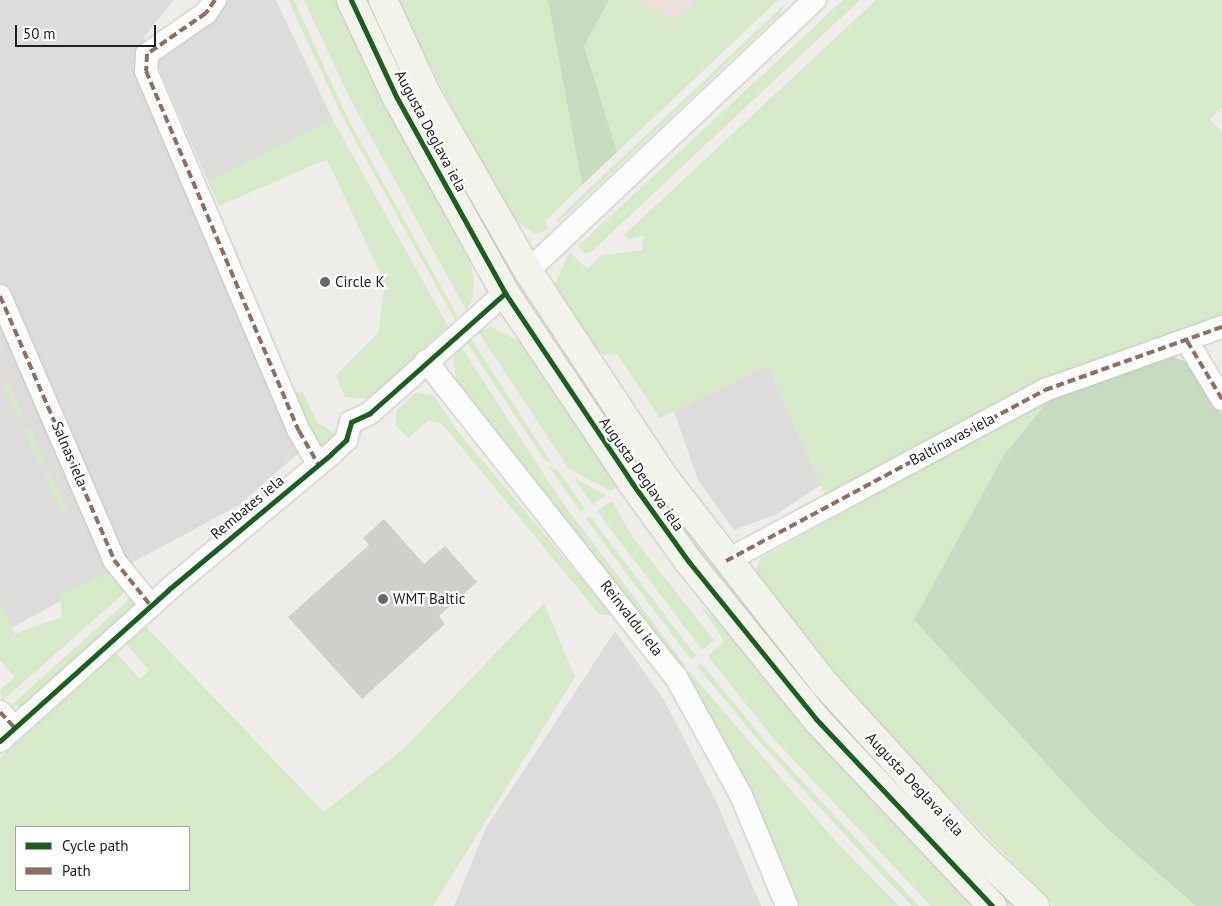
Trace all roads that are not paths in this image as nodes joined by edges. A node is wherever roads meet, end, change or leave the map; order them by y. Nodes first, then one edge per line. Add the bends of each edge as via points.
1 (215, 0) edge
2 (351, 0) edge
3 (383, 0) edge
4 (815, 0) edge
5 (410, 59) junction
6 (384, 71) junction
7 (528, 271) junction
8 (505, 293) junction
9 (0, 296) edge
10 (1222, 327) edge
11 (1187, 341) junction
12 (426, 361) junction
13 (1222, 399) edge
14 (318, 464) junction
15 (726, 561) junction
16 (151, 606) junction
17 (5, 727) edge
18 (787, 906) edge
19 (992, 906) edge
20 (1035, 906) edge

1 - 14 street via 206,13 147,54 146,72 299,431
2 - 6 main road, Augusta Deglava iela
3 - 5 main road, Augusta Deglava iela
4 - 7 street
5 - 6 main road
5 - 7 main road, Augusta Deglava iela
6 - 8 main road, Augusta Deglava iela
7 - 15 main road, Augusta Deglava iela via 620,416
8 - 12 street, Rembates iela
8 - 19 main road, Augusta Deglava iela via 632,483 761,653 857,766
9 - 16 street, Salnas iela via 114,560
10 - 11 street, Baltinavas iela
11 - 13 street
11 - 15 street, Baltinavas iela via 1045,390
12 - 14 street, Rembates iela via 370,413 351,422 346,440
12 - 18 street, Reinvaldu iela via 676,677 740,795
14 - 16 street, Rembates iela
15 - 20 main road, Augusta Deglava iela via 891,760
16 - 17 street, Rembates iela

